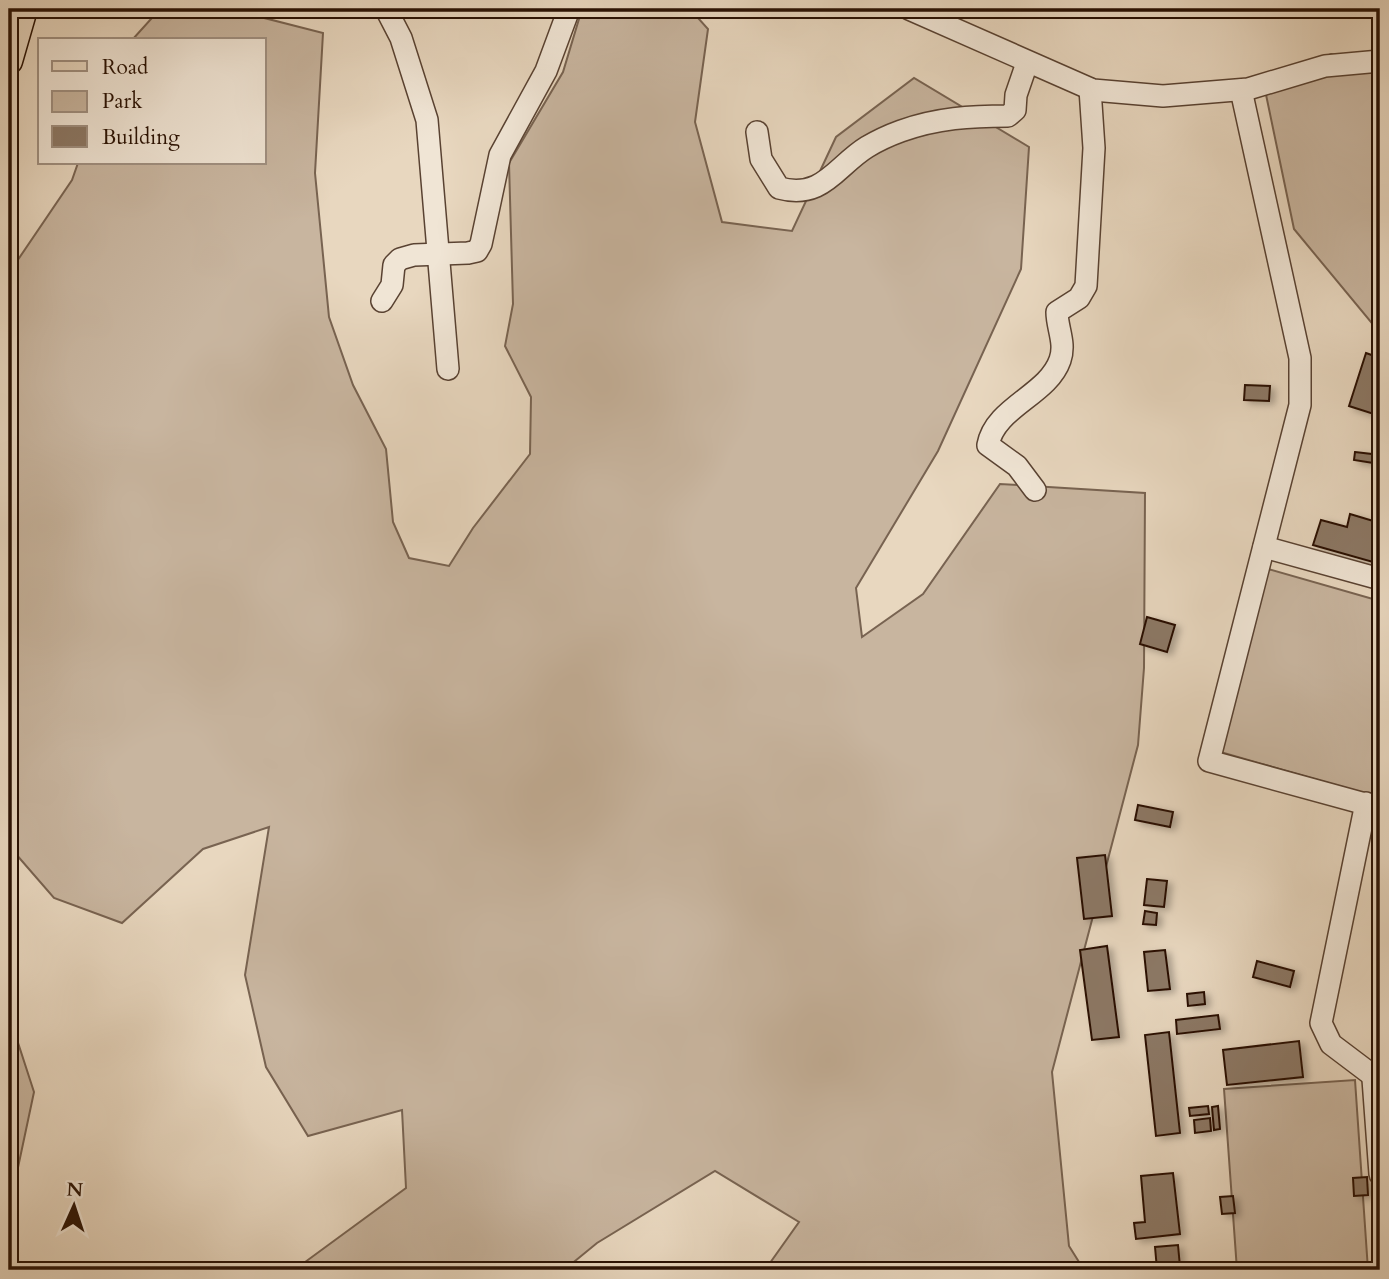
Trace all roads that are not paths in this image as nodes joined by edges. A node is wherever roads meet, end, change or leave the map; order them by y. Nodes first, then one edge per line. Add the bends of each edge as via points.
1 (24, 9) edge
2 (386, 9) edge
3 (569, 9) edge
4 (909, 9) edge
5 (9, 61) edge
6 (1380, 61) edge
7 (1027, 63) junction
8 (1090, 89) junction
9 (1241, 90) junction
10 (757, 132) dead end
11 (438, 253) junction
12 (382, 301) dead end
13 (448, 369) dead end
14 (1035, 490) dead end
15 (1264, 547) junction
16 (1380, 579) edge
17 (1373, 806) edge
18 (1377, 1080) edge
19 (1380, 1174) edge

1 - 5 main road
2 - 11 street via 401,38 427,120
3 - 11 street via 546,71 500,155 481,244 468,253
4 - 7 street
6 - 9 street via 1325,66
7 - 8 street
7 - 10 street via 1015,110 1008,116 950,117 900,131 865,148 835,176 807,191 779,188 761,159
8 - 9 street via 1163,96
8 - 14 street via 1094,158 1086,286 1079,298 1057,312 1062,338 1053,373 989,437 988,445 1017,466
9 - 15 street via 1300,358 1300,405
11 - 12 street via 400,259
11 - 13 street
15 - 16 street
15 - 17 street via 1209,761
17 - 18 street via 1321,1023 1331,1044
18 - 19 street

